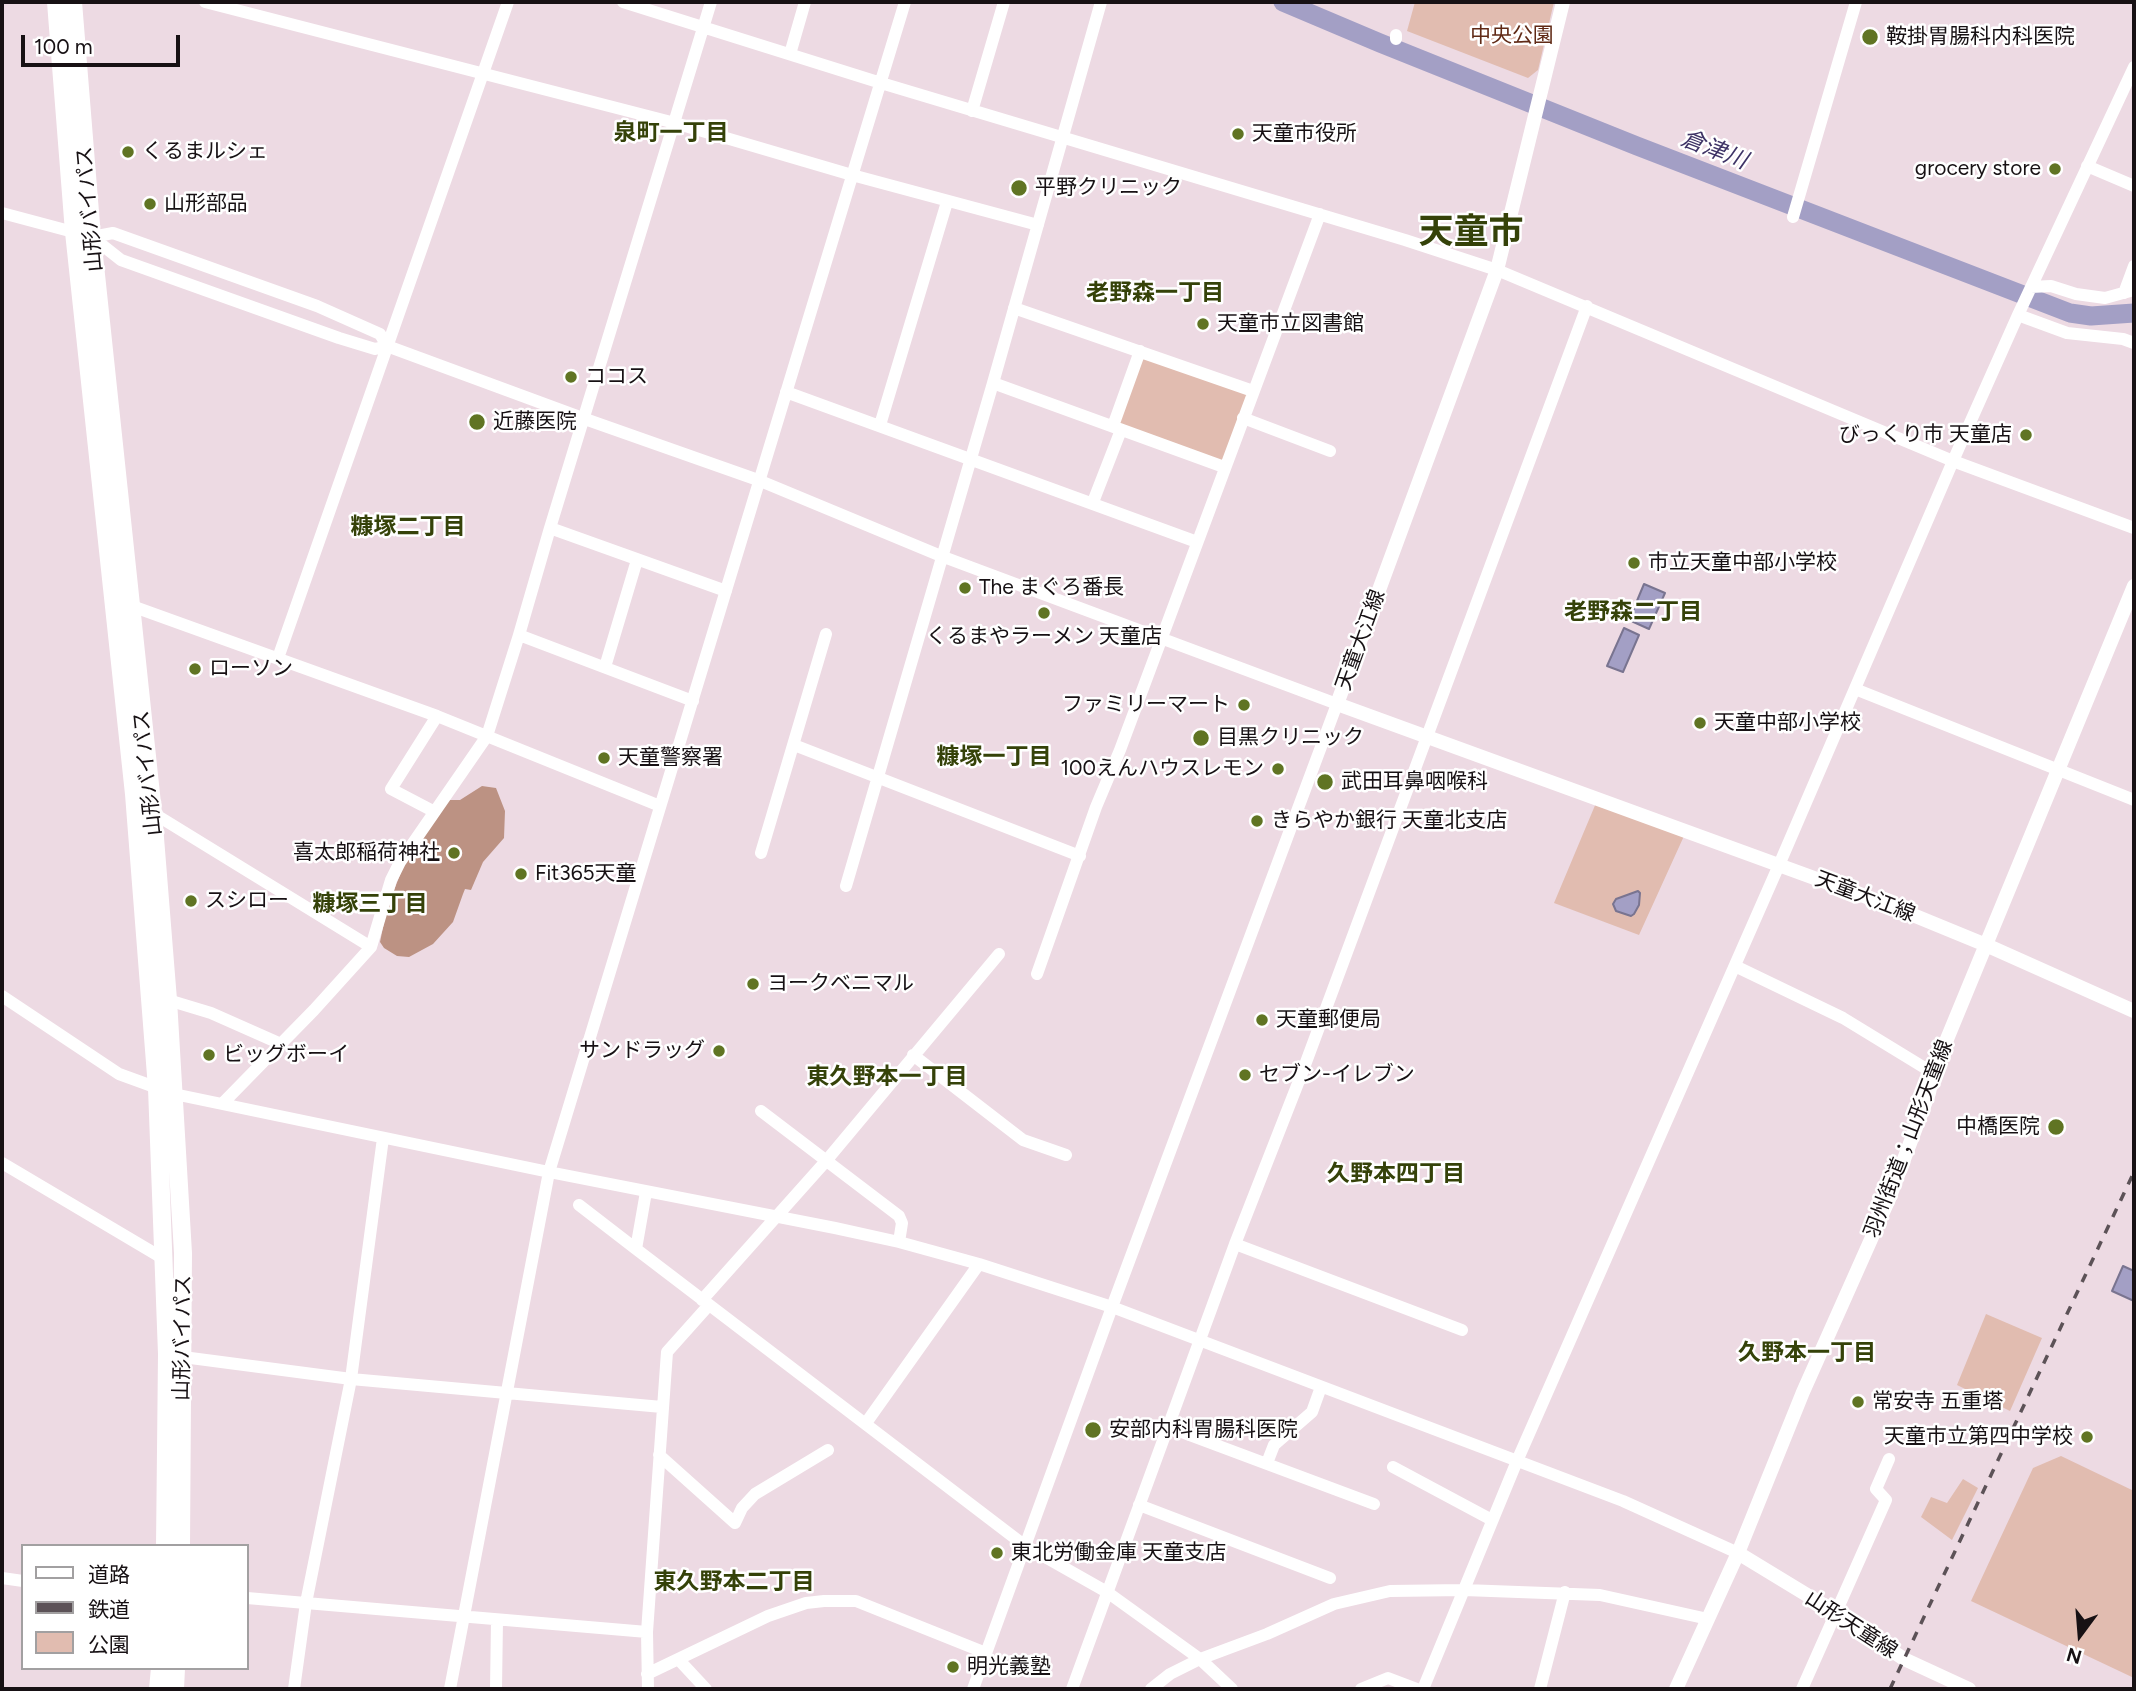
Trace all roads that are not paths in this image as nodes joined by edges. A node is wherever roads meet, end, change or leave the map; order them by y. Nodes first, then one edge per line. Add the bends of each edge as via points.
1 (56, 2) edge
2 (73, 2) edge
3 (205, 2) edge
4 (508, 2) edge
5 (623, 2) edge
6 (711, 2) edge
7 (805, 2) edge
8 (905, 2) edge
9 (1004, 2) edge
10 (1101, 2) edge
11 (1563, 2) edge
12 (1856, 2) edge
13 (704, 27) junction
14 (790, 54) junction
15 (2134, 67) edge
16 (482, 75) junction
17 (881, 83) junction
18 (972, 111) junction
19 (675, 123) junction
20 (1062, 136) junction
21 (2087, 166) junction
22 (852, 175) junction
23 (2134, 186) edge
24 (947, 202) junction
25 (2, 213) edge
26 (1321, 214) junction
27 (1793, 217) dead end
28 (1038, 225) junction
29 (74, 232) junction
30 (92, 237) junction
31 (2134, 266) edge
32 (1497, 270) junction
33 (2031, 287) junction
34 (2129, 291) edge
35 (1587, 306) junction
36 (1014, 308) junction
37 (2018, 315) junction
38 (2134, 344) edge
39 (387, 346) junction
40 (1140, 351) junction
41 (993, 383) junction
42 (1253, 391) junction
43 (786, 392) junction
44 (1243, 418) junction
45 (585, 419) junction
46 (880, 425) junction
47 (1117, 428) junction
48 (1330, 452) dead end
49 (971, 458) junction
50 (1953, 461) junction
51 (1224, 467) junction
52 (758, 480) junction
53 (1093, 502) junction
54 (550, 528) junction
55 (2134, 528) edge
56 (1197, 542) junction
57 (941, 556) junction
58 (638, 560) junction
59 (2134, 586) edge
60 (726, 591) junction
61 (129, 605) junction
62 (826, 634) dead end
63 (519, 635) junction
64 (1162, 637) junction
65 (278, 658) junction
66 (605, 667) junction
67 (1855, 689) junction
68 (693, 701) junction
69 (1337, 704) junction
70 (437, 716) junction
71 (487, 736) junction
72 (1427, 737) junction
73 (794, 745) junction
74 (2057, 771) junction
75 (877, 779) junction
76 (2134, 800) edge
77 (660, 806) junction
78 (433, 811) junction
79 (153, 813) junction
80 (761, 853) dead end
81 (1080, 856) junction
82 (1779, 865) junction
83 (846, 886) dead end
84 (1986, 945) junction
85 (371, 947) junction
86 (999, 954) dead end
87 (1735, 966) junction
88 (1037, 974) dead end
89 (2, 996) edge
90 (168, 1000) junction
91 (2134, 1012) edge
92 (281, 1044) junction
93 (913, 1055) junction
94 (1933, 1073) junction
95 (166, 1091) junction
96 (222, 1104) junction
97 (761, 1111) dead end
98 (383, 1138) junction
99 (1066, 1155) dead end
100 (826, 1161) junction
101 (2, 1163) edge
102 (549, 1172) junction
103 (646, 1192) junction
104 (579, 1205) dead end
105 (775, 1217) junction
106 (899, 1242) junction
107 (1235, 1244) junction
108 (636, 1249) junction
109 (164, 1259) junction
110 (979, 1264) junction
111 (705, 1303) junction
112 (1112, 1307) junction
113 (1462, 1329) dead end
114 (1201, 1341) junction
115 (183, 1357) junction
116 (351, 1379) junction
117 (1321, 1387) junction
118 (507, 1391) junction
119 (662, 1407) junction
120 (866, 1423) junction
121 (1168, 1427) junction
122 (828, 1450) dead end
123 (659, 1455) junction
124 (1889, 1459) dead end
125 (1517, 1461) junction
126 (1267, 1463) junction
127 (1392, 1467) dead end
128 (1374, 1504) dead end
129 (1139, 1505) junction
130 (1492, 1520) junction
131 (165, 1544) edge
132 (181, 1544) edge
133 (1024, 1545) junction
134 (1738, 1553) junction
135 (2, 1578) edge
136 (1330, 1578) dead end
137 (21, 1581) edge
138 (1464, 1590) junction
139 (1107, 1592) junction
140 (1565, 1592) junction
141 (248, 1598) edge
142 (306, 1603) junction
143 (1835, 1612) junction
144 (463, 1618) junction
145 (1708, 1619) junction
146 (497, 1620) junction
147 (647, 1632) junction
148 (986, 1653) junction
149 (1200, 1659) junction
150 (679, 1660) junction
151 (160, 1670) edge
152 (176, 1670) edge
153 (647, 1674) junction
154 (158, 1689) edge
155 (175, 1689) edge
156 (294, 1689) edge
157 (450, 1689) edge
158 (496, 1689) edge
159 (648, 1689) edge
160 (706, 1689) edge
161 (973, 1689) edge
162 (1072, 1689) edge
163 (1151, 1689) edge
164 (1232, 1689) edge
165 (1361, 1689) edge
166 (1417, 1689) edge
167 (1423, 1689) edge
168 (1540, 1689) edge
169 (1676, 1689) edge
170 (1801, 1689) edge
171 (1969, 1689) edge

1 - 29 highway, 山形バイパス
2 - 30 highway, 山形バイパス
3 - 16 street
4 - 16 street
5 - 13 street
6 - 13 street
7 - 14 street
8 - 17 street
9 - 18 street
10 - 20 street
11 - 32 main road, 天童大江線
12 - 27 street
13 - 14 street
13 - 19 street
14 - 17 street
15 - 21 street
16 - 19 street
16 - 39 street
17 - 18 street
17 - 22 street
18 - 20 street
19 - 22 street
19 - 45 street
20 - 26 street
20 - 28 street
21 - 23 street
21 - 33 street
22 - 24 street
22 - 43 street
24 - 28 street
24 - 46 street
25 - 29 street
26 - 32 street
26 - 42 street
28 - 36 street
29 - 30 street
29 - 95 highway, 山形バイパス
30 - 39 street via 121,260 339,338 375,349
30 - 39 street via 113,233 317,306 380,334
30 - 61 highway, 山形バイパス
31 - 34 street
32 - 35 street
32 - 69 main road, 天童大江線
33 - 34 street via 2051,286 2105,298
33 - 37 street
35 - 50 street
35 - 72 street
36 - 40 street
36 - 41 street
37 - 38 street via 2067,333
37 - 50 street
39 - 45 street
39 - 65 street
40 - 42 street
40 - 47 street
41 - 47 street
41 - 49 street
42 - 44 street
43 - 46 street
43 - 52 street
44 - 48 street
44 - 51 street
45 - 52 street
45 - 54 street
46 - 49 street
47 - 51 street
47 - 53 street
49 - 53 street
49 - 57 street
50 - 55 street
50 - 67 street
51 - 56 street
52 - 57 street
52 - 60 street
53 - 56 street
54 - 58 street
54 - 63 street
56 - 64 street
57 - 64 street
57 - 75 street
58 - 60 street
58 - 66 street
59 - 74 main road, 羽州街道；山形天童線
60 - 68 street
61 - 65 street
61 - 79 highway, 山形バイパス
62 - 73 street
63 - 66 street
63 - 71 street
64 - 69 street
64 - 81 street
65 - 70 street
66 - 68 street
67 - 74 street
67 - 82 street
68 - 77 street
69 - 72 main road, 天童大江線
69 - 112 street
70 - 71 street
70 - 78 street via 391,789
71 - 77 street
71 - 78 street
72 - 82 main road, 天童大江線
72 - 107 street
73 - 75 street
73 - 80 street
74 - 76 street
74 - 84 main road, 羽州街道；山形天童線
75 - 81 street
75 - 83 street
77 - 102 street
78 - 85 street via 391,880
79 - 85 street
79 - 90 highway, 山形バイパス
81 - 88 street
82 - 84 main road, 天童大江線
82 - 87 street
84 - 91 main road, 天童大江線
84 - 94 main road, 羽州街道；山形天童線
85 - 92 street
86 - 93 street
87 - 94 street via 1843,1018
87 - 125 street
89 - 95 street via 119,1074
90 - 92 street
90 - 95 highway, 山形バイパス
92 - 96 street
93 - 99 street via 1023,1140
93 - 100 street
94 - 134 main road, 羽州街道；山形天童線 via 1889,1199
95 - 96 street
95 - 109 highway, 山形バイパス
95 - 115 highway, 山形バイパス via 183,1253
96 - 98 street
97 - 100 street
98 - 102 street
98 - 116 street
100 - 105 street
100 - 106 street via 899,1216
101 - 109 street
102 - 103 street
102 - 118 street
103 - 105 street
103 - 108 street
104 - 108 street
105 - 106 street
105 - 111 street
106 - 110 street
107 - 113 street
107 - 114 street
108 - 111 street
109 - 131 highway, 山形バイパス
110 - 112 street
110 - 120 street
111 - 119 street via 667,1352
111 - 120 street
112 - 114 street
112 - 133 street
114 - 117 street
114 - 121 street
115 - 116 street
115 - 132 highway, 山形バイパス
116 - 118 street
116 - 142 street
117 - 125 street
117 - 126 street via 1312,1412 1274,1445
118 - 119 street
118 - 144 street
119 - 123 street
120 - 133 street
121 - 126 street
121 - 129 street
122 - 123 street via 755,1494 735,1523
123 - 147 street
124 - 143 street via 1876,1489 1886,1500
125 - 130 street
125 - 134 street via 1623,1501
126 - 128 street
127 - 130 street
129 - 136 street
129 - 139 street
130 - 138 street
133 - 139 street
133 - 148 street
134 - 143 main road, 山形天童線
134 - 145 main road, 羽州街道；山形天童線
135 - 137 street
138 - 140 street
138 - 149 street via 1361,1597
138 - 167 street
139 - 149 street
139 - 162 street
140 - 145 street via 1600,1595
140 - 168 street
141 - 142 street
142 - 144 street
142 - 156 street
143 - 170 street
143 - 171 main road, 山形天童線 via 1904,1659
144 - 146 street
144 - 157 street
145 - 169 main road, 羽州街道；山形天童線
146 - 147 street
146 - 158 street
147 - 153 street
148 - 150 street via 856,1601 824,1601 768,1616
148 - 161 street
149 - 163 street
149 - 164 street
150 - 153 street
150 - 160 street
151 - 154 highway
152 - 155 highway
153 - 159 street
165 - 166 street via 1388,1678

